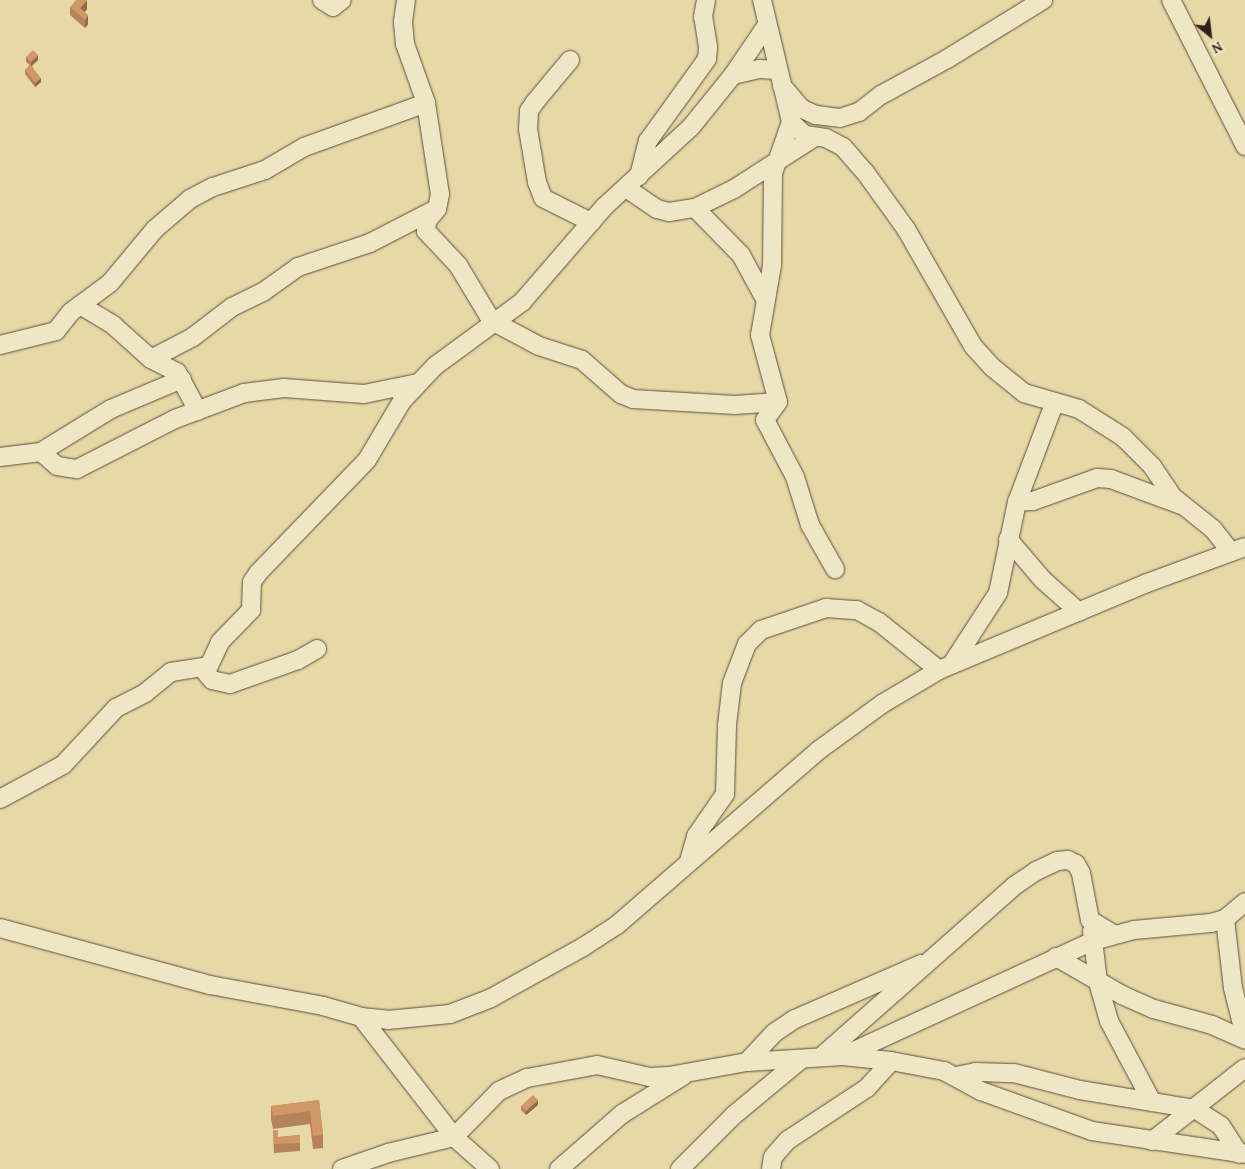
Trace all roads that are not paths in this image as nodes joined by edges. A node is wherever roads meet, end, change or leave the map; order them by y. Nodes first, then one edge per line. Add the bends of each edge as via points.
1 (322, 0) edge
2 (342, 0) edge
3 (406, 0) edge
4 (706, 0) edge
5 (762, 0) edge
6 (1043, 0) edge
7 (1171, 0) edge
8 (767, 26) junction
9 (570, 60) dead end
10 (733, 75) junction
11 (779, 77) junction
12 (426, 102) junction
13 (790, 122) junction
14 (813, 138) junction
15 (1245, 146) edge
16 (774, 164) junction
17 (640, 176) junction
18 (626, 188) junction
19 (437, 208) junction
20 (695, 208) junction
21 (590, 222) junction
22 (402, 227) junction
23 (428, 234) junction
24 (765, 299) junction
25 (80, 305) junction
26 (494, 322) junction
27 (0, 345) edge
28 (151, 359) junction
29 (182, 379) junction
30 (418, 383) junction
31 (778, 402) junction
32 (1054, 404) junction
33 (198, 411) junction
34 (41, 452) junction
35 (0, 458) edge
36 (1017, 502) junction
37 (1182, 505) junction
38 (1008, 540) junction
39 (1238, 549) edge
40 (835, 568) dead end
41 (1079, 612) junction
42 (317, 650) dead end
43 (946, 667) junction
44 (203, 669) junction
45 (0, 799) edge
46 (690, 861) junction
47 (1245, 902) edge
48 (1225, 919) junction
49 (1090, 920) junction
50 (0, 928) edge
51 (1113, 934) junction
52 (1093, 941) junction
53 (1056, 958) junction
54 (931, 960) junction
55 (1098, 982) junction
56 (361, 1017) junction
57 (1245, 1036) edge
58 (1245, 1040) edge
59 (842, 1056) junction
60 (821, 1058) junction
61 (890, 1060) junction
62 (799, 1061) junction
63 (747, 1062) junction
64 (1245, 1068) edge
65 (688, 1072) junction
66 (956, 1076) junction
67 (1152, 1102) junction
68 (1195, 1109) junction
69 (454, 1137) junction
70 (1152, 1140) junction
71 (1242, 1154) edge
72 (342, 1169) edge
73 (490, 1169) edge
74 (559, 1169) edge
75 (680, 1169) edge
76 (772, 1169) edge

1 - 2 street via 333,7
3 - 12 street via 404,44
4 - 17 street via 703,17 707,59 648,142
5 - 8 street
6 - 11 street via 882,95 859,112 840,118 802,109
7 - 15 street
8 - 10 street
8 - 11 street
9 - 21 street via 529,111 528,129 543,198
10 - 11 street via 759,69
10 - 17 street via 672,148
11 - 13 street
12 - 19 street via 440,194
12 - 25 street via 309,145 264,170 213,187 190,199 155,229 110,284
13 - 14 street via 797,130
13 - 16 street
14 - 16 street
14 - 32 street via 826,138 843,147 865,172 906,229 962,330 992,367 1024,393
16 - 20 street
16 - 24 street via 772,265
17 - 18 street
18 - 20 street via 657,209 669,212
18 - 21 street
19 - 22 street
19 - 23 street via 427,221
20 - 24 street via 741,255
21 - 26 street via 522,302
22 - 23 street
22 - 28 street via 363,246 298,267 263,292 232,307 193,338
23 - 26 street via 455,261
24 - 31 street via 760,335
25 - 27 street via 56,331
25 - 28 street via 113,325
26 - 30 street
26 - 31 street via 539,346 582,360 621,394 632,399 734,405
28 - 29 street via 177,372
29 - 33 street
29 - 34 street via 111,409
30 - 33 street via 364,394 265,389 244,393
30 - 44 street via 393,413 368,460 258,573 252,582 251,610 220,642 212,662
31 - 40 street via 765,415 766,428 791,468 810,525
32 - 36 street
32 - 37 street via 1090,414 1123,437
33 - 34 street via 175,418 77,469 57,466
34 - 35 street
36 - 37 street via 1033,502 1097,478 1111,479
36 - 38 street
37 - 39 street
38 - 41 street via 1043,580
38 - 43 street via 998,592
39 - 41 street
41 - 43 street
42 - 44 street via 230,684 212,680
43 - 46 street via 846,729
43 - 46 street via 857,610 819,610 772,625 756,634 747,644 732,683 725,794 696,836
44 - 45 street via 185,668 171,672 145,693 116,708 63,765
46 - 56 street via 617,925 491,998 450,1014 418,1019
47 - 48 street
48 - 51 street
48 - 57 street via 1232,978
49 - 51 street
49 - 52 street
49 - 54 street via 1079,869 1068,860 1057,861 1036,870 1014,886
50 - 56 street via 210,986 323,1006
51 - 52 street
52 - 53 street
52 - 55 street
53 - 55 street
53 - 59 street
54 - 60 street
54 - 63 street via 795,1020 774,1033
55 - 58 street via 1154,1010 1212,1025
55 - 67 street via 1116,1039
56 - 69 street
59 - 60 street
59 - 61 street
60 - 62 street
61 - 66 street
61 - 76 street via 867,1088 788,1140 773,1157
62 - 63 street
62 - 75 street via 734,1115
63 - 65 street
64 - 68 street
65 - 69 street via 650,1077 597,1066 527,1078 499,1091
65 - 74 street via 622,1114
66 - 67 street via 976,1072 1014,1073 1080,1090
66 - 70 street via 981,1092 1092,1131
67 - 68 street
68 - 70 street
68 - 71 street via 1221,1126
69 - 72 street via 388,1153
69 - 73 street
70 - 71 street

